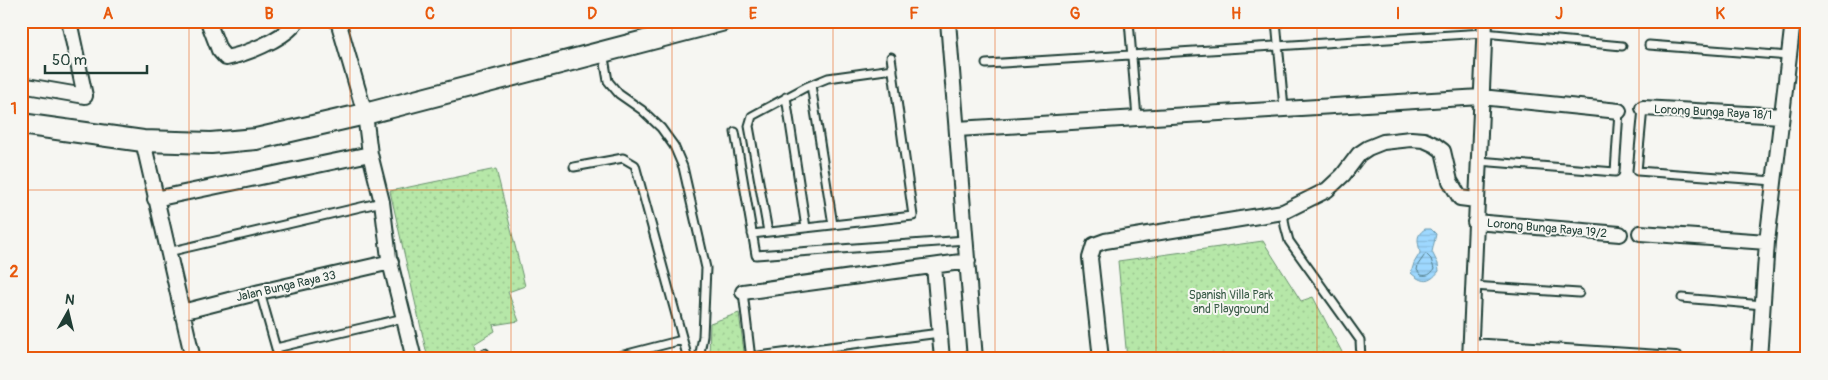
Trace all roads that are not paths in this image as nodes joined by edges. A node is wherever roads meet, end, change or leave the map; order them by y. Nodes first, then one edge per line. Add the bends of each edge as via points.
1 (69, 21) edge
2 (208, 21) edge
3 (295, 21) edge
4 (338, 21) edge
5 (721, 21) edge
6 (948, 21) edge
7 (1129, 21) edge
8 (1276, 21) edge
9 (1793, 21) edge
10 (1484, 27) edge
11 (1649, 45) dead end
12 (1279, 46) junction
13 (1622, 46) dead end
14 (603, 52) junction
15 (1132, 55) junction
16 (1789, 56) junction
17 (892, 57) dead end
18 (986, 64) dead end
19 (893, 69) junction
20 (21, 85) edge
21 (810, 85) junction
22 (786, 97) junction
23 (1481, 97) junction
24 (1284, 108) junction
25 (1644, 108) joint
26 (1619, 111) joint
27 (365, 114) junction
28 (1782, 116) junction
29 (1137, 118) junction
30 (21, 124) edge
31 (957, 129) junction
32 (735, 132) dead end
33 (143, 141) junction
34 (370, 154) junction
35 (1478, 161) junction
36 (574, 167) dead end
37 (1774, 181) junction
38 (155, 199) junction
39 (1476, 200) junction
40 (382, 202) junction
41 (1283, 212) junction
42 (1475, 222) junction
43 (833, 225) junction
44 (806, 228) junction
45 (768, 232) junction
46 (1640, 233) dead end
47 (752, 234) junction
48 (1620, 234) dead end
49 (966, 240) junction
50 (1767, 242) junction
51 (168, 252) junction
52 (968, 261) junction
53 (390, 262) junction
54 (934, 266) junction
55 (1472, 286) junction
56 (260, 292) junction
57 (743, 292) joint
58 (1579, 293) dead end
59 (1682, 298) dead end
60 (1763, 305) junction
61 (182, 312) junction
62 (404, 318) junction
63 (940, 333) junction
64 (682, 340) junction
65 (276, 348) junction
66 (1470, 352) edge
67 (751, 358) edge
68 (193, 359) edge
69 (280, 359) edge
70 (414, 359) edge
71 (608, 359) edge
72 (688, 359) edge
73 (699, 359) edge
74 (942, 359) edge
75 (975, 359) edge
76 (1101, 359) edge
77 (1361, 359) edge
78 (1676, 359) edge
79 (1759, 359) edge

1 - 20 street via 85,96
2 - 3 street via 219,50 226,58 240,55 288,32
4 - 27 street
5 - 14 street
6 - 31 street
7 - 15 lane
8 - 12 lane
9 - 16 street
10 - 12 lane
10 - 13 lane
10 - 23 street
11 - 16 lane
12 - 15 lane
12 - 24 lane
14 - 27 street
14 - 73 lane via 608,81 661,128 683,167 706,268
15 - 18 lane
15 - 29 lane
16 - 28 street
17 - 19 lane
19 - 21 lane via 828,78
19 - 43 lane via 913,216
21 - 22 lane
21 - 43 lane
22 - 44 lane
22 - 45 lane via 752,116 749,126
23 - 24 street
23 - 26 street
23 - 35 street
24 - 29 street
25 - 28 street, Lorong Bunga Raya 18/1
25 - 37 lane via 1636,170
26 - 35 lane via 1615,172
27 - 33 street via 256,139 210,143
27 - 34 street
28 - 37 street
29 - 31 street
30 - 33 street
31 - 49 street
32 - 47 lane
33 - 38 street
34 - 38 street
34 - 40 street
35 - 39 street
36 - 64 lane via 623,158 635,165
37 - 50 street
38 - 51 street
39 - 41 street via 1460,198 1450,181 1443,151 1424,140 1411,139 1384,142 1368,148 1327,190
39 - 42 street
40 - 51 lane
40 - 53 street
41 - 76 street via 1188,226 1094,245 1090,258
41 - 77 lane via 1289,241 1360,340
42 - 48 street, Lorong Bunga Raya 19/2
42 - 55 street
43 - 44 lane
44 - 45 lane
45 - 47 lane
46 - 50 street
47 - 49 lane via 756,255
49 - 52 street
50 - 60 street
51 - 61 street
52 - 54 street
52 - 75 street
53 - 56 street, Jalan Bunga Raya 33
53 - 62 street
54 - 57 street
54 - 63 street
55 - 58 lane
55 - 66 street
56 - 61 street, Jalan Bunga Raya 33
56 - 65 lane
57 - 67 lane
59 - 60 lane
60 - 79 street
61 - 68 street
62 - 65 lane
62 - 70 street
63 - 67 lane
63 - 74 street
64 - 71 lane
64 - 72 lane
65 - 69 lane
66 - 78 street

